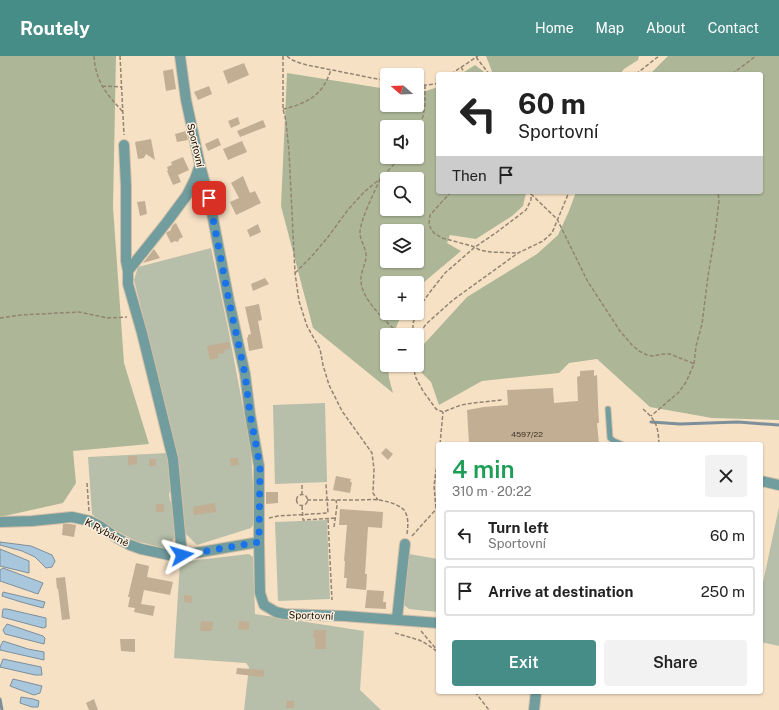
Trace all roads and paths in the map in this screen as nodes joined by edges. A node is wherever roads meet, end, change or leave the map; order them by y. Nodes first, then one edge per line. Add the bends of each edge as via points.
1 (94, 56) edge
2 (120, 56) edge
3 (180, 56) edge
4 (283, 56) edge
5 (287, 56) edge
6 (659, 56) edge
7 (756, 56) edge
8 (477, 57) edge
9 (461, 67) junction
10 (331, 70) junction
11 (454, 72) edge
12 (464, 72) edge
13 (488, 72) edge
14 (639, 72) edge
15 (735, 72) edge
16 (380, 80) edge
17 (436, 84) edge
18 (102, 86) junction
19 (122, 86) junction
20 (425, 86) joint
21 (283, 109) junction
22 (123, 112) junction
23 (421, 120) edge
24 (124, 145) joint
25 (394, 164) edge
26 (200, 165) junction
27 (387, 172) edge
28 (380, 179) joint
29 (449, 194) edge
30 (531, 194) edge
31 (532, 194) edge
32 (568, 194) edge
33 (718, 194) edge
34 (558, 219) junction
35 (475, 247) junction
36 (518, 253) junction
37 (128, 271) junction
38 (295, 273) junction
39 (424, 302) edge
40 (137, 316) junction
41 (0, 318) edge
42 (393, 328) edge
43 (423, 328) edge
44 (694, 364) junction
45 (415, 372) edge
46 (502, 400) dead end
47 (608, 409) dead end
48 (643, 409) dead end
49 (443, 412) junction
50 (651, 416) junction
51 (440, 442) edge
52 (616, 442) edge
53 (659, 442) edge
54 (436, 472) edge
55 (763, 481) edge
56 (87, 483) dead end
57 (326, 484) dead end
58 (302, 485) dead end
59 (779, 485) edge
60 (302, 495) junction
61 (307, 500) junction
62 (327, 500) junction
63 (336, 500) junction
64 (378, 500) junction
65 (436, 501) edge
66 (302, 506) junction
67 (436, 509) edge
68 (302, 515) junction
69 (335, 518) junction
70 (328, 519) junction
71 (90, 521) junction
72 (259, 521) junction
73 (0, 522) edge
74 (334, 527) dead end
75 (259, 542) junction
76 (405, 544) junction
77 (182, 555) junction
78 (332, 600) dead end
79 (397, 619) junction
80 (413, 621) junction
81 (436, 623) edge
82 (395, 633) dead end
83 (436, 650) edge
84 (436, 651) edge
85 (477, 694) edge
86 (536, 694) edge
87 (489, 710) edge
88 (534, 710) edge

1 - 18 path
2 - 19 path
3 - 26 street, Sportovní via 186,100
4 - 21 path
5 - 10 path via 302,64
6 - 14 path
7 - 15 path
8 - 9 path
8 - 13 path
9 - 11 path
9 - 12 path
10 - 16 path
10 - 21 path via 324,85 314,96
17 - 20 path
18 - 19 path
18 - 22 path
19 - 22 path
20 - 23 path
21 - 38 path via 289,152
22 - 24 path
24 - 37 street
25 - 27 path
26 - 37 street via 187,195
26 - 72 street, Sportovní via 245,374 260,466
28 - 38 path via 364,192
28 - 42 path via 360,232 366,257 361,280 367,298
29 - 35 path via 430,215 430,229 442,238
30 - 35 path via 526,210
31 - 34 path
32 - 34 path
33 - 44 path via 715,234
34 - 36 path via 552,232 543,242
34 - 44 path via 588,282 632,345 648,355 670,354
35 - 36 path via 490,252
35 - 39 path via 445,273
36 - 43 path via 453,300
37 - 40 street via 128,284
38 - 64 path via 299,301 307,326 320,349 322,365 329,384 342,411 372,453 373,492
40 - 41 path via 108,318 79,312
40 - 77 street via 173,459
44 - 50 path via 679,392
45 - 49 path via 423,391 436,409
46 - 49 path via 461,405
47 - 52 lane via 610,438
48 - 50 path
49 - 51 path
50 - 53 path via 658,429
54 - 65 path
55 - 59 street
56 - 71 path
57 - 62 path
58 - 60 path
60 - 61 path
60 - 66 path via 297,499 297,503
61 - 62 path
61 - 66 path
62 - 63 path
62 - 68 path via 328,513
63 - 64 path
63 - 69 path
64 - 76 path via 398,506 406,513 408,525
66 - 68 path
67 - 76 path
68 - 70 path via 303,520
68 - 72 path via 278,516
69 - 70 path
69 - 74 path
70 - 78 path
71 - 73 street, K Rybárně via 72,516
71 - 77 street, K Rybárně via 141,549
72 - 75 street, Sportovní
75 - 77 street, K Rybárně
75 - 79 street, Sportovní via 260,593 264,605 276,612
76 - 79 street
79 - 80 street, Sportovní
80 - 81 street, Sportovní
80 - 83 path
82 - 84 path via 419,640
85 - 87 path
86 - 88 street

